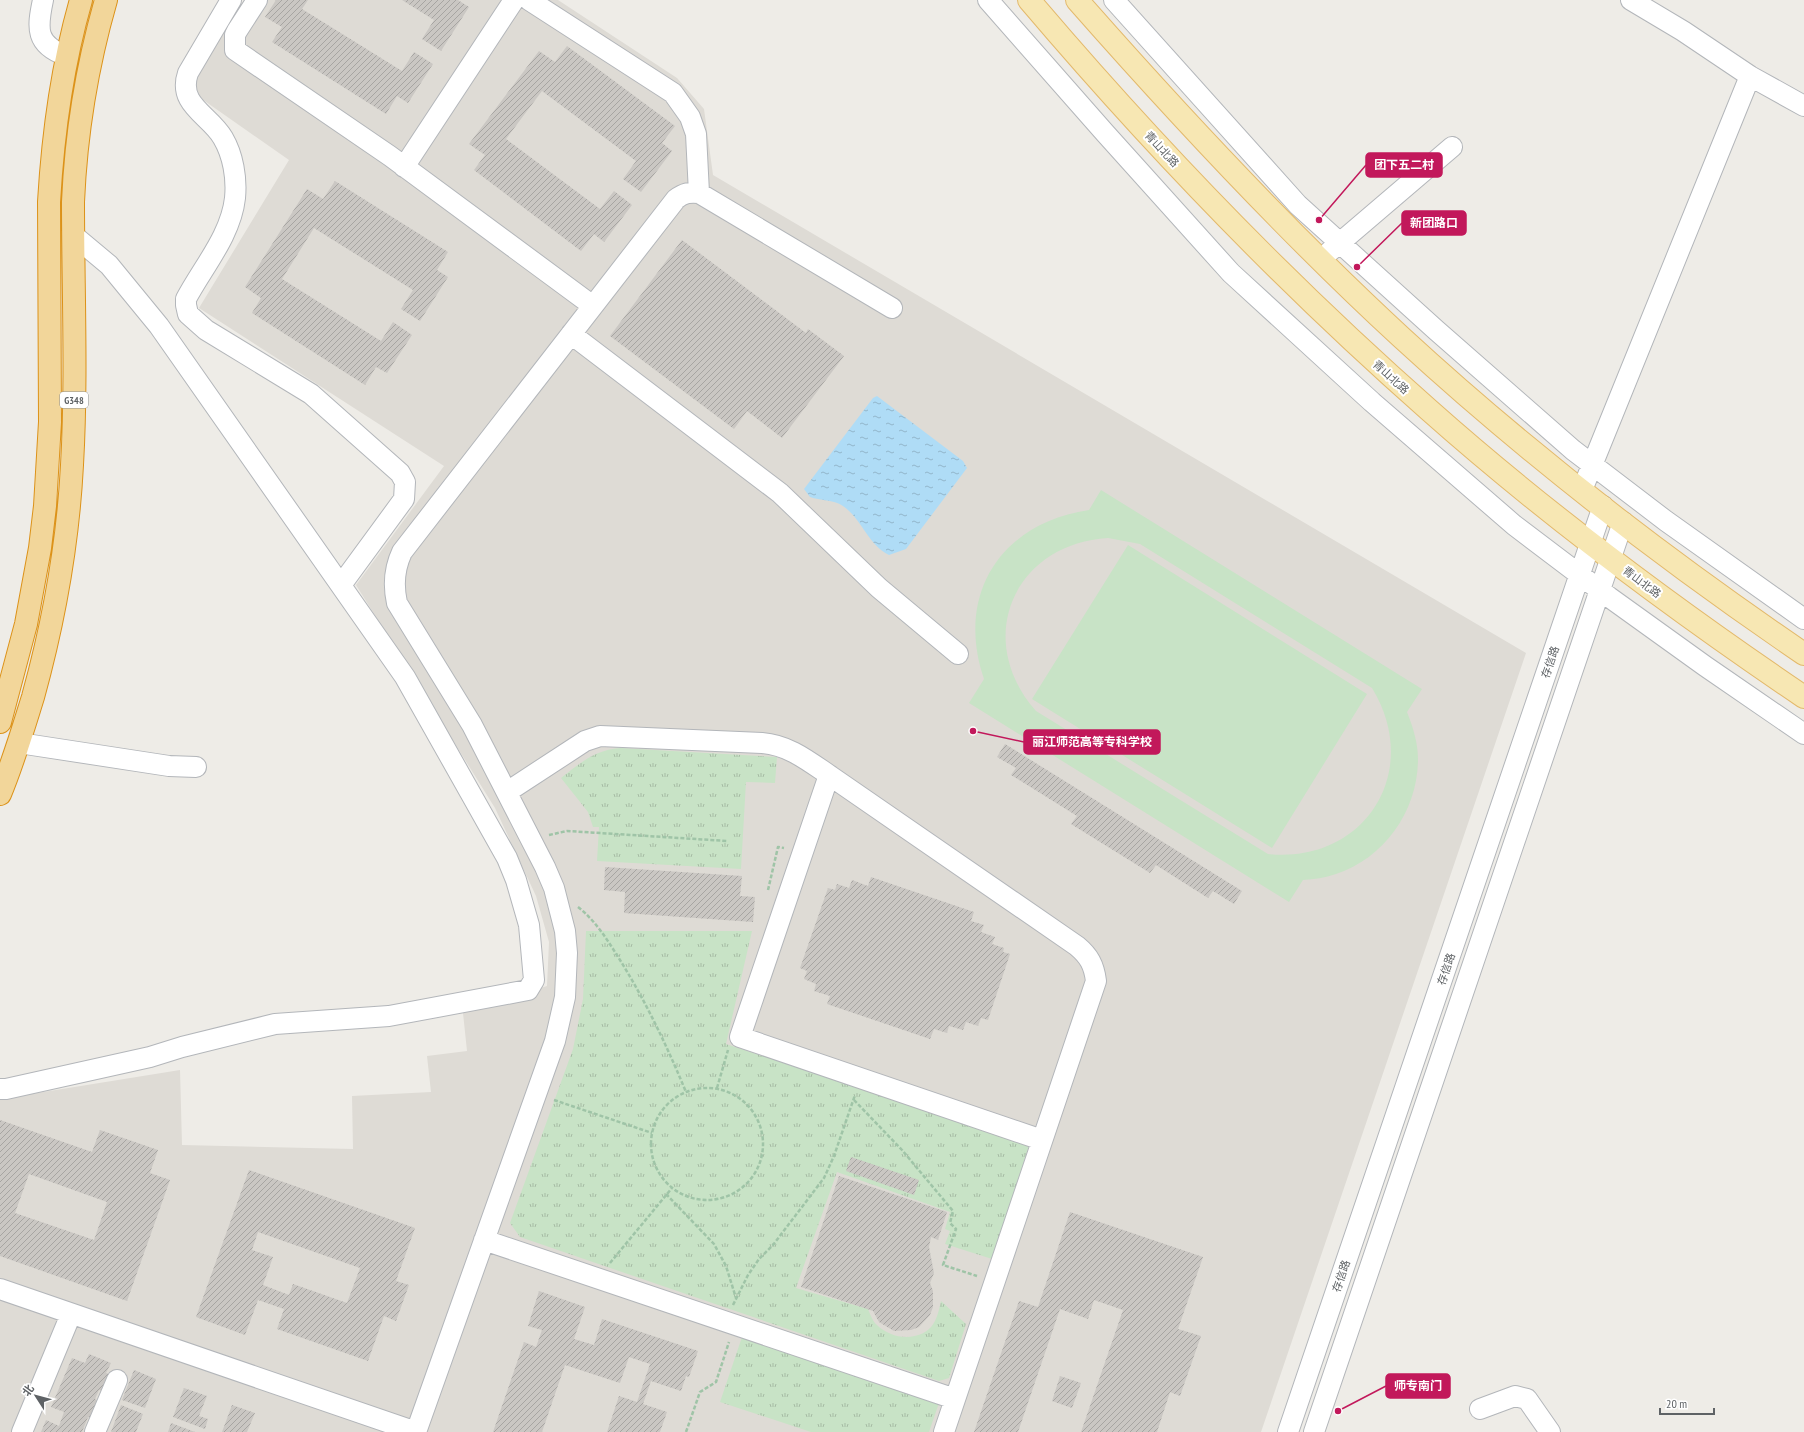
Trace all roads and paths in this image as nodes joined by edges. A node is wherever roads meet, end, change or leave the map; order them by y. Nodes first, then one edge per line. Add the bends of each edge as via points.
1 (43, 0) edge
2 (81, 0) edge
3 (106, 0) edge
4 (231, 0) edge
5 (257, 0) edge
6 (514, 0) edge
7 (529, 0) edge
8 (988, 0) edge
9 (1029, 0) edge
10 (1077, 0) edge
11 (1114, 0) edge
12 (1631, 0) edge
13 (66, 56) junction
14 (1750, 76) junction
15 (1804, 106) edge
16 (1452, 147) dead end
17 (404, 167) junction
18 (699, 193) junction
19 (73, 235) junction
20 (1339, 243) junction
21 (1320, 260) junction
22 (593, 306) junction
23 (892, 308) dead end
24 (571, 334) junction
25 (1592, 465) junction
26 (1582, 490) junction
27 (1603, 506) junction
28 (1623, 522) junction
29 (1591, 543) junction
30 (1611, 558) junction
31 (1580, 575) junction
32 (341, 585) junction
33 (1600, 590) junction
34 (1804, 619) edge
35 (958, 654) dead end
36 (1804, 654) edge
37 (1804, 697) edge
38 (0, 722) edge
39 (1804, 734) edge
40 (19, 743) junction
41 (196, 766) dead end
42 (829, 775) junction
43 (507, 792) junction
44 (0, 794) edge
45 (531, 839) junction
46 (727, 841) dead end
47 (554, 888) junction
48 (861, 1079) junction
49 (0, 1088) edge
50 (686, 1092) junction
51 (536, 1094) junction
52 (854, 1100) junction
53 (652, 1133) junction
54 (1042, 1140) junction
55 (672, 1188) junction
56 (666, 1194) junction
57 (484, 1240) junction
58 (597, 1278) junction
59 (994, 1282) junction
60 (0, 1289) edge
61 (736, 1298) junction
62 (71, 1314) junction
63 (731, 1323) junction
64 (116, 1380) dead end
65 (955, 1399) junction
66 (1480, 1408) dead end
67 (22, 1432) edge
68 (95, 1432) edge
69 (416, 1432) edge
70 (686, 1432) edge
71 (944, 1432) edge
72 (1288, 1432) edge
73 (1314, 1432) edge
74 (1550, 1432) edge

1 - 13 street via 39,21 40,32 49,49
2 - 13 highway, G348
3 - 19 highway, G348 via 90,61 81,112 75,168
4 - 32 street via 185,81 189,100 223,138 229,152 235,182 235,198 227,228 186,299 186,310 206,330 311,394 400,473 405,482 404,499
5 - 17 street via 235,35 235,50
6 - 17 street
7 - 18 street via 673,93 690,117 696,134
8 - 31 street via 1105,134 1231,272 1448,468 1514,525
9 - 29 main road, 青山北路 via 1160,148 1322,312 1431,412
10 - 21 main road via 1187,123
11 - 20 street via 1298,205
12 - 14 street
13 - 38 highway, G348 via 54,131 49,202 50,422 45,506 26,624
14 - 15 street
14 - 25 street
16 - 20 street
17 - 22 street
18 - 22 street via 688,192 676,199
18 - 23 street
19 - 32 street via 109,265 159,326
19 - 40 highway, G348 via 74,423 69,509 58,590 41,667
20 - 21 street
20 - 25 street via 1493,381
21 - 26 main road via 1455,385
22 - 24 street
24 - 35 street via 780,493 879,588
24 - 43 street via 402,552 395,573 395,594 401,612 472,725
25 - 26 street
25 - 34 street
26 - 27 main road
27 - 28 main road
27 - 29 street, 存信路
28 - 30 street
28 - 36 main road
29 - 30 main road, 青山北路
29 - 31 street, 存信路
30 - 33 street
30 - 37 main road, 青山北路 via 1687,616
31 - 33 street
31 - 72 street, 存信路
32 - 49 street via 405,677 507,858 529,925 534,980 528,990 389,1016 275,1024 150,1057 6,1089
33 - 39 street
33 - 73 street
40 - 41 street via 169,766
40 - 44 highway, G348
42 - 43 street via 799,754 772,744 600,736 585,741
42 - 48 street via 740,1037
42 - 54 street via 1077,946 1091,961 1096,981
43 - 45 street
45 - 46 path via 567,831
45 - 47 street
47 - 50 path via 591,917 613,949 652,1017
47 - 51 street via 564,931 567,975 561,1020
48 - 52 path
48 - 54 street
50 - 53 path via 662,1110
50 - 55 path via 717,1088 740,1098 749,1106 761,1128 762,1153 748,1181 734,1193 722,1198 697,1199 685,1196
51 - 53 path
51 - 57 street
52 - 59 path via 902,1150 953,1211 950,1223 956,1229 943,1265
52 - 61 path via 824,1178 773,1245 759,1259
53 - 55 path via 651,1146 657,1171
54 - 59 street
55 - 56 path
56 - 58 path
56 - 61 path via 714,1244 726,1266
57 - 58 street
57 - 69 street
58 - 63 street
59 - 65 street
60 - 62 street
61 - 63 path
62 - 67 street
62 - 69 street
63 - 65 street
63 - 70 path via 716,1382 700,1392
64 - 68 street
65 - 71 street
66 - 74 street via 1515,1396 1527,1399

